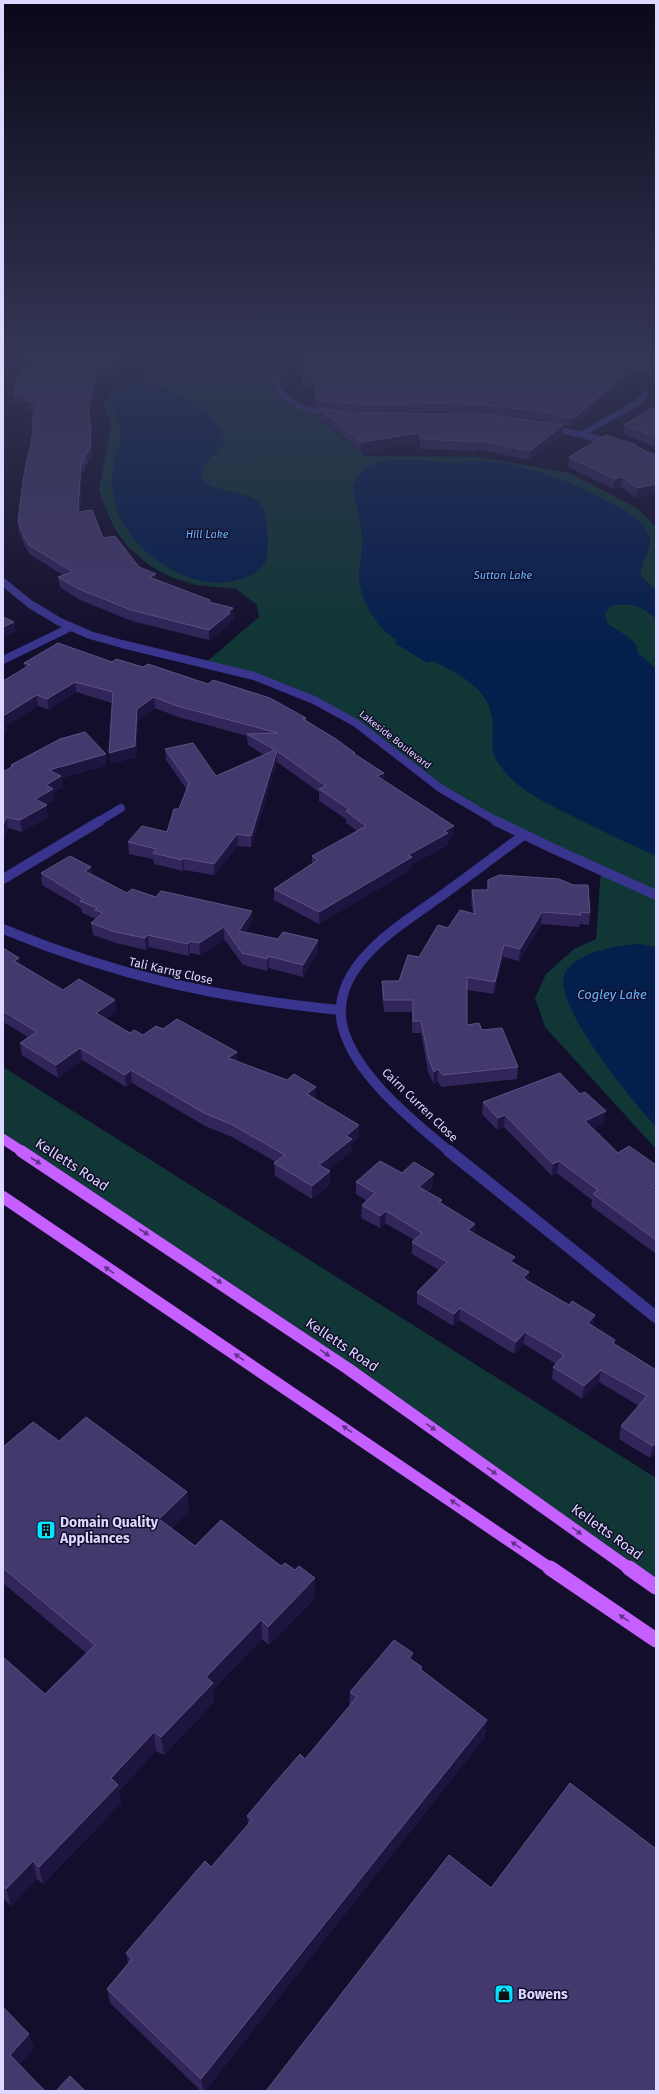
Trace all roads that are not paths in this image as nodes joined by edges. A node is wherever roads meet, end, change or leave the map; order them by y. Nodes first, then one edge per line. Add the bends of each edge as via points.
1 (637, 450) edge
2 (656, 457) edge
3 (3, 582) edge
4 (71, 627) junction
5 (3, 660) edge
6 (121, 808) dead end
7 (524, 835) junction
8 (3, 879) edge
9 (656, 895) edge
10 (3, 930) edge
11 (340, 1010) junction
12 (3, 1139) edge
13 (3, 1197) edge
14 (656, 1317) edge
15 (656, 1587) edge
16 (656, 1640) edge

1 - 2 street
3 - 4 street, Lakeside Boulevard via 29,604
4 - 5 street
4 - 7 street, Lakeside Boulevard via 132,648 253,676 323,704 372,733 448,793
6 - 8 street
7 - 9 street, Lakeside Boulevard
7 - 11 street, Cairn Curren Close via 377,943 360,960 350,978
10 - 11 street, Tali Karng Close via 112,970 155,982 208,994
11 - 14 street, Cairn Curren Close via 343,1028 350,1045 365,1070 384,1092 554,1238
12 -> 15 main road, Kelletts Road via 347,1368
16 -> 13 main road

